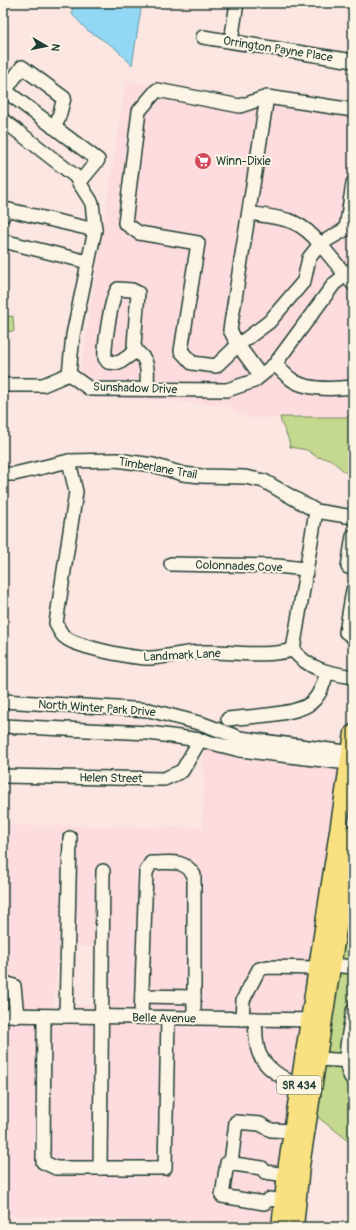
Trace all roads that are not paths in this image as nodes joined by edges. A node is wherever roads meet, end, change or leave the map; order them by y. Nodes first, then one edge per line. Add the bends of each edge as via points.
1 (237, 3) edge
2 (203, 37) dead end
3 (231, 41) junction
4 (353, 61) edge
5 (4, 90) edge
6 (268, 97) junction
7 (353, 110) edge
8 (3, 120) edge
9 (53, 127) junction
10 (79, 183) junction
11 (353, 183) edge
12 (249, 213) junction
13 (3, 216) edge
14 (350, 229) edge
15 (94, 230) junction
16 (3, 241) edge
17 (320, 244) junction
18 (88, 262) junction
19 (350, 276) edge
20 (238, 345) junction
21 (136, 352) junction
22 (275, 364) junction
23 (69, 374) junction
24 (260, 376) junction
25 (3, 385) edge
26 (353, 387) edge
27 (147, 389) junction
28 (69, 461) junction
29 (3, 474) edge
30 (316, 511) junction
31 (353, 517) edge
32 (353, 538) edge
33 (352, 553) edge
34 (171, 564) dead end
35 (353, 568) edge
36 (306, 569) junction
37 (353, 590) edge
38 (353, 637) edge
39 (293, 650) junction
40 (327, 672) junction
41 (353, 677) edge
42 (3, 701) edge
43 (228, 719) dead end
44 (3, 726) edge
45 (353, 733) edge
46 (200, 740) junction
47 (351, 758) edge
48 (3, 776) edge
49 (353, 833) edge
50 (70, 838) dead end
51 (103, 871) dead end
52 (353, 967) edge
53 (327, 970) junction
54 (3, 982) edge
55 (142, 996) junction
56 (194, 997) junction
57 (353, 1011) edge
58 (3, 1015) edge
59 (17, 1016) junction
60 (44, 1016) junction
61 (66, 1016) junction
62 (103, 1017) junction
63 (141, 1017) junction
64 (168, 1018) junction
65 (194, 1018) junction
66 (248, 1019) junction
67 (317, 1020) junction
68 (318, 1059) junction
69 (350, 1061) edge
70 (353, 1080) edge
71 (299, 1086) junction
72 (292, 1131) junction
73 (231, 1163) junction
74 (100, 1168) junction
75 (286, 1175) junction
76 (283, 1201) junction
77 (280, 1227) edge
78 (295, 1227) edge

1 - 3 street
2 - 3 street, Orrington Payne Place
3 - 4 street, Orrington Payne Place
5 - 9 street
5 - 9 street via 22,67 64,98 58,120
6 - 7 street
6 - 12 street
6 - 20 street via 240,106 157,90 139,111 125,222 139,233 198,243 181,351 192,363 216,366
8 - 10 street via 75,176
9 - 10 street via 98,160
10 - 15 street via 92,203
11 - 14 street
12 - 17 street via 293,220 304,226
12 - 20 street via 230,330
13 - 15 street via 5,209
14 - 17 street
15 - 18 street
16 - 18 street
17 - 19 street
17 - 20 street via 309,258 304,281 269,322
18 - 23 street via 73,335
19 - 22 street, Sunshadow Drive via 334,284
20 - 24 street
21 - 21 street via 134,334 138,293 118,289 113,302 105,358 108,362 119,363
21 - 27 street via 144,359
22 - 24 street, Sunshadow Drive
22 - 26 street via 292,380 303,385
23 - 25 street via 43,385
23 - 27 street, Sunshadow Drive via 90,389
24 - 27 street, Sunshadow Drive via 254,381 227,390
28 - 29 street, Timberlane Trail via 14,474
28 - 30 street, Timberlane Trail via 116,460 153,465 183,474 245,477 264,481
28 - 39 street, Landmark Lane via 76,492 56,623 65,638 133,658 203,652 262,656
30 - 31 street, Timberlane Trail
30 - 36 street
32 - 33 street
33 - 35 street via 348,567
34 - 36 street, Colonnades Cove
36 - 39 street
37 - 38 street via 346,632
39 - 40 street via 301,660
40 - 41 street
40 - 43 street via 320,693 314,702 303,708
42 - 47 street, North Winter Park Drive via 149,710 203,724 240,738
44 - 46 street, North Winter Park Drive via 149,733
45 - 47 main road
46 - 47 street, North Winter Park Drive via 240,750
46 - 48 street, Helen Street via 182,771 164,779
47 - 53 main road via 321,943
49 - 53 main road, SR 434
50 - 61 street
51 - 62 street
52 - 53 street
53 - 66 street via 268,967 259,969 243,1000
53 - 67 main road, SR 434
54 - 59 street via 14,986
55 - 56 street
55 - 56 street via 146,872 151,863 182,863 194,875
55 - 63 street
56 - 65 street
57 - 69 street
58 - 59 street, Belle Avenue
59 - 60 street, Belle Avenue
60 - 61 street, Belle Avenue
60 - 74 street via 43,1162 56,1168
61 - 62 street, Belle Avenue
62 - 63 street, Belle Avenue
62 - 74 street
63 - 64 street, Belle Avenue
64 - 65 street, Belle Avenue
64 - 74 street via 165,1168
65 - 66 street, Belle Avenue
66 - 67 street, Belle Avenue
66 - 71 street via 263,1060
67 - 68 main road, SR 434
67 - 71 main road, SR 434
68 - 69 street
68 - 78 main road, SR 434 via 301,1166
69 - 70 street via 350,1076
71 - 72 main road, SR 434
72 - 73 street via 271,1130 260,1124 236,1122
72 - 75 main road, SR 434
73 - 75 street
73 - 76 street via 227,1163 222,1196 264,1203 270,1200
75 - 76 main road, SR 434
76 - 77 main road, SR 434

